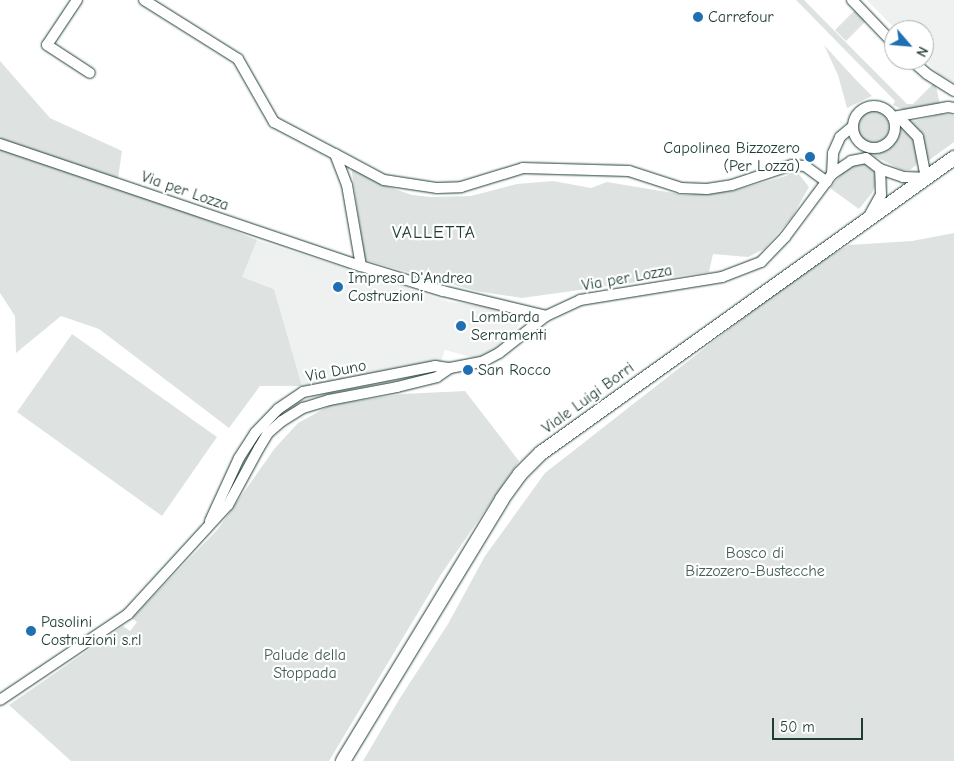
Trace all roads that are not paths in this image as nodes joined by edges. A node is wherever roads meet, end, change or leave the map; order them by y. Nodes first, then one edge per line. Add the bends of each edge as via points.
1 (77, 0) edge
2 (144, 0) edge
3 (852, 0) edge
4 (884, 34) edge
5 (924, 70) edge
6 (90, 73) dead end
7 (950, 89) edge
8 (951, 108) edge
9 (896, 117) junction
10 (852, 127) junction
11 (0, 144) edge
12 (868, 153) junction
13 (335, 154) junction
14 (954, 158) edge
15 (880, 170) junction
16 (830, 178) junction
17 (926, 178) junction
18 (867, 219) junction
19 (361, 266) junction
20 (546, 316) junction
21 (450, 368) junction
22 (209, 526) junction
23 (0, 700) edge
24 (343, 761) edge

1 - 6 street via 47,45
2 - 13 street via 238,59 274,122
3 - 4 street
5 - 7 street
7 - 8 street
8 - 9 street
9 - 10 street via 880,106 867,106 857,114
9 - 12 street via 895,130 888,142
9 - 17 street via 918,137
10 - 12 street via 857,141
10 - 16 street via 840,137 833,154
11 - 19 street, Via per Lozza
12 - 15 street
12 - 16 street, Via per Lozza via 851,161
13 - 16 street via 384,180 437,188 461,187 523,168 629,171 681,188 707,189 732,186 792,165 805,166
13 - 19 street via 347,185
14 - 17 main road, Viale Luigi Borri
15 - 17 street via 903,177
15 - 18 street via 880,194
16 - 20 street, Via per Lozza via 785,238 761,262 722,277 580,300
17 - 18 main road, Viale Luigi Borri
18 - 24 main road, Viale Luigi Borri via 541,453 520,474
19 - 20 street, Via per Lozza
20 - 21 street, Via Duno via 499,354 482,362
21 - 22 street, Via Duno via 438,377 329,400 282,420 268,433 228,505
21 - 22 street, Via Duno via 435,366 303,392 278,408 255,433 239,458
22 - 23 street, Via Duno via 128,614

